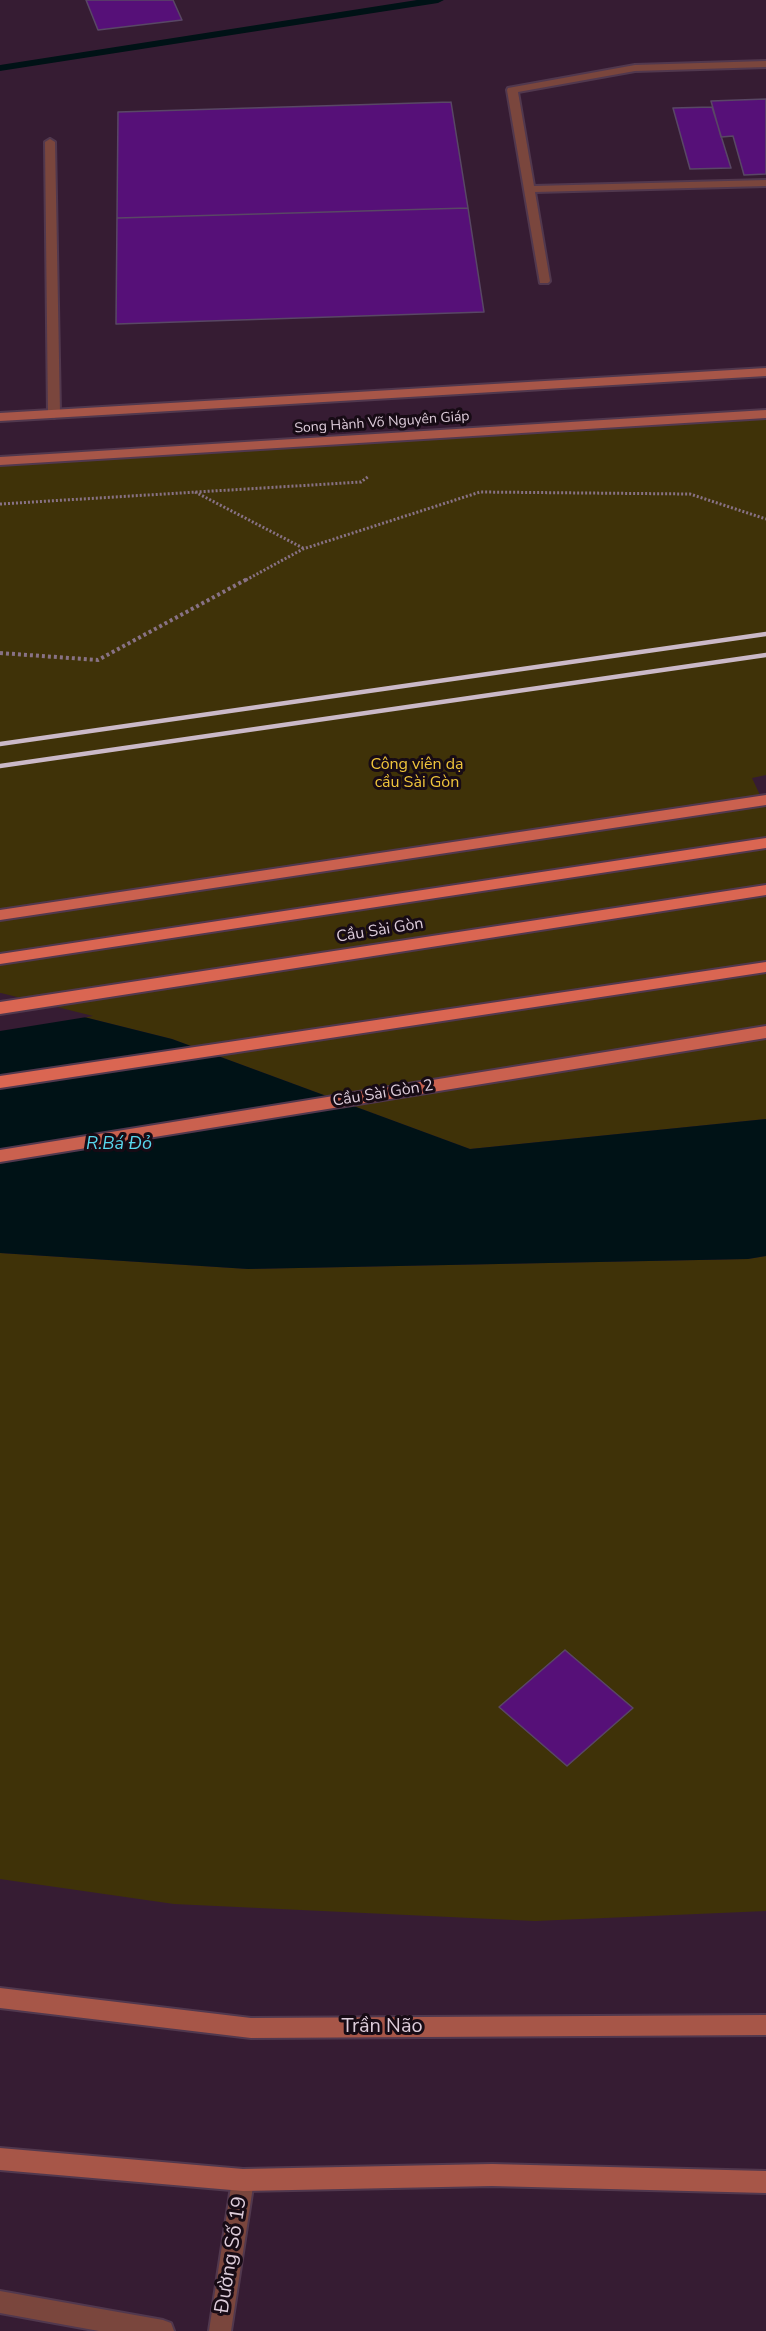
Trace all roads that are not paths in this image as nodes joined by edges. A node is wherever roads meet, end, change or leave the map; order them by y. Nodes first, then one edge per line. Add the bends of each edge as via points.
1 (766, 64) edge
2 (50, 142) dead end
3 (766, 183) edge
4 (529, 189) junction
5 (544, 281) dead end
6 (766, 372) edge
7 (54, 414) junction
8 (766, 414) edge
9 (0, 417) edge
10 (0, 461) edge
11 (766, 800) edge
12 (766, 843) edge
13 (766, 890) edge
14 (0, 915) edge
15 (0, 959) edge
16 (766, 966) edge
17 (0, 1008) edge
18 (766, 1032) edge
19 (0, 1082) edge
20 (0, 1156) edge
21 (0, 1998) edge
22 (766, 2025) edge
23 (0, 2159) edge
24 (243, 2180) junction
25 (766, 2182) edge
26 (0, 2302) edge
27 (163, 2331) edge
28 (220, 2331) edge

1 - 4 street via 635,68 512,90
2 - 7 street
3 - 4 street
4 - 5 street
6 - 7 main road, Song Hành Võ Nguyên Giáp
7 - 9 main road, Song Hành Võ Nguyên Giáp
8 - 10 main road, Song Hành Võ Nguyên Giáp
11 - 14 main road
12 - 15 highway, Cầu Sài Gòn
13 - 17 highway, Cầu Sài Gòn
16 - 19 highway
18 - 20 main road, Cầu Sài Gòn 2
21 - 22 main road, Trần Não via 251,2028
23 - 24 main road
24 - 25 main road via 492,2175
24 - 28 street, Đường Số 19
26 - 27 street

